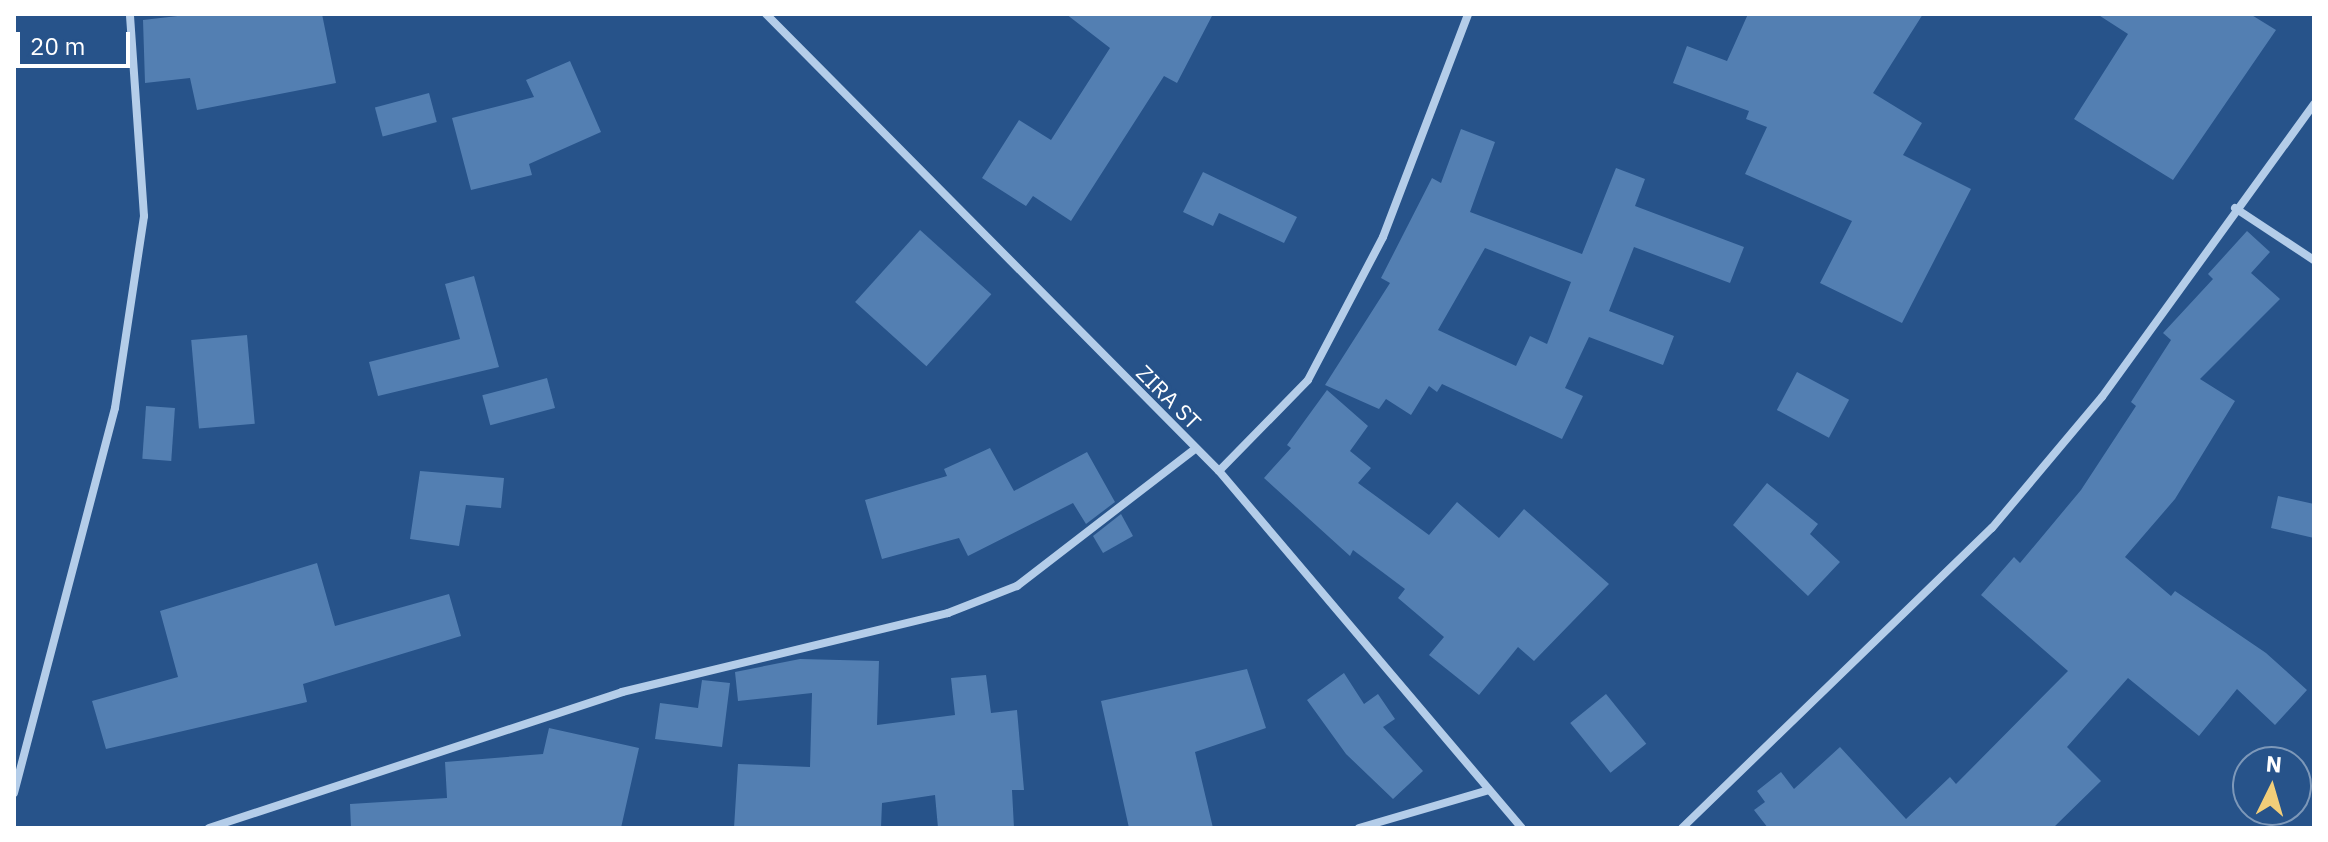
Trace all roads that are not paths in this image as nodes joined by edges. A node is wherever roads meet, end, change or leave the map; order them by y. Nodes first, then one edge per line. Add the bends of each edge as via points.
1 (130, 14) edge
2 (766, 14) edge
3 (1468, 14) edge
4 (2314, 104) edge
5 (2235, 208) junction
6 (2314, 260) edge
7 (1195, 449) junction
8 (1219, 471) junction
9 (1489, 790) junction
10 (14, 793) edge
11 (209, 828) edge
12 (1359, 828) edge
13 (1522, 828) edge
14 (1682, 828) edge

1 - 10 street via 144,216 115,408
2 - 7 street, ZIRA ST
3 - 8 street via 1383,237 1308,380
4 - 5 street
5 - 6 street
5 - 14 street via 2102,397 1992,528
7 - 8 street, ZIRA ST
7 - 11 street via 1017,586 948,613 622,692
8 - 9 street, ZIRA ST
9 - 12 street
9 - 13 street, ZIRA ST

